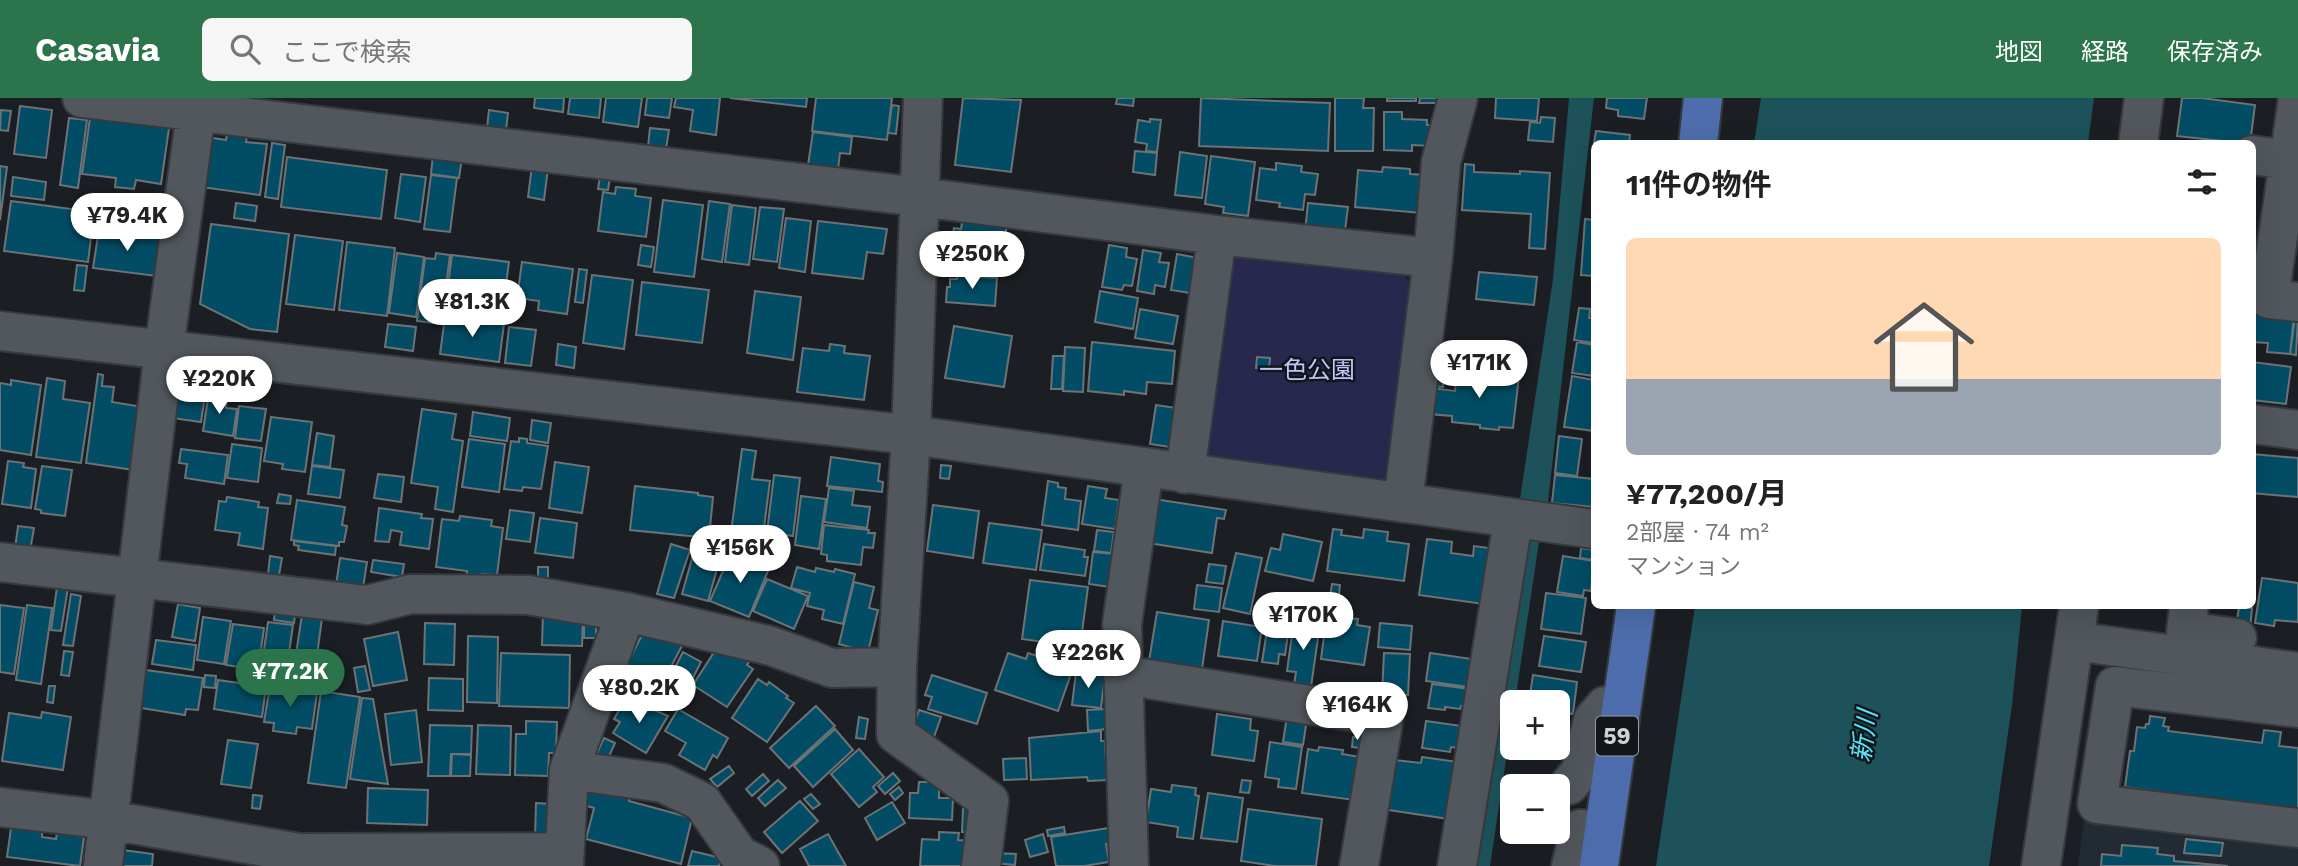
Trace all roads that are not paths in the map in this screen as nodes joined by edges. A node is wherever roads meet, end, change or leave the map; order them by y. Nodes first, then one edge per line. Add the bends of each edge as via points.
1 (82, 98) edge
2 (923, 98) edge
3 (1458, 98) edge
4 (1703, 98) edge
5 (2144, 98) edge
6 (197, 105) edge
7 (2286, 134) edge
8 (1698, 140) edge
9 (2139, 140) edge
10 (920, 197) junction
11 (1217, 235) junction
12 (1433, 258) junction
13 (2298, 302) edge
14 (0, 331) edge
15 (164, 350) junction
16 (2256, 425) edge
17 (2298, 430) edge
18 (911, 435) junction
19 (1144, 468) junction
20 (1185, 474) junction
21 (1403, 503) junction
22 (1510, 518) junction
23 (1591, 529) edge
24 (0, 562) edge
25 (137, 577) junction
26 (1636, 609) edge
27 (2189, 609) edge
28 (626, 612) junction
29 (2077, 623) edge
30 (2298, 646) edge
31 (897, 667) junction
32 (2298, 672) edge
33 (1123, 676) junction
34 (1622, 706) junction
35 (2298, 708) edge
36 (569, 770) junction
37 (1570, 784) edge
38 (0, 807) edge
39 (109, 820) junction
40 (2298, 828) edge
41 (1601, 848) edge
42 (299, 859) edge
43 (564, 859) edge
44 (103, 866) edge
45 (760, 866) edge
46 (981, 866) edge
47 (1129, 866) edge
48 (1359, 866) edge
49 (1457, 866) edge
50 (1571, 866) edge
51 (2041, 866) edge

1 - 6 street
2 - 10 street
3 - 12 street via 1441,162
4 - 8 main road
5 - 9 street
6 - 10 street
6 - 15 street
7 - 13 street via 2269,299
10 - 11 street
10 - 18 street
11 - 12 street
11 - 20 street
12 - 21 street
14 - 15 street
15 - 18 street
15 - 25 street
16 - 17 street
18 - 19 street
18 - 31 street
19 - 20 street
19 - 33 street via 1122,624
20 - 21 street
21 - 22 street
22 - 23 street
22 - 49 street
24 - 25 street
25 - 28 street via 367,605 411,594 528,595
25 - 39 street
26 - 34 main road, 59
27 - 30 street via 2186,631
28 - 31 street via 771,646 832,668
28 - 36 street
29 - 32 street
29 - 51 street
31 - 46 street via 896,734 989,801
33 - 47 street
33 - 48 street via 1384,717
34 - 37 street via 1605,706 1593,720 1581,771
34 - 41 main road, 59
35 - 40 street via 2115,687 2097,804
36 - 43 street
36 - 45 street via 663,783 702,802 739,855
38 - 39 street
39 - 42 street
39 - 44 street
41 - 50 street via 1580,829
42 - 43 street

